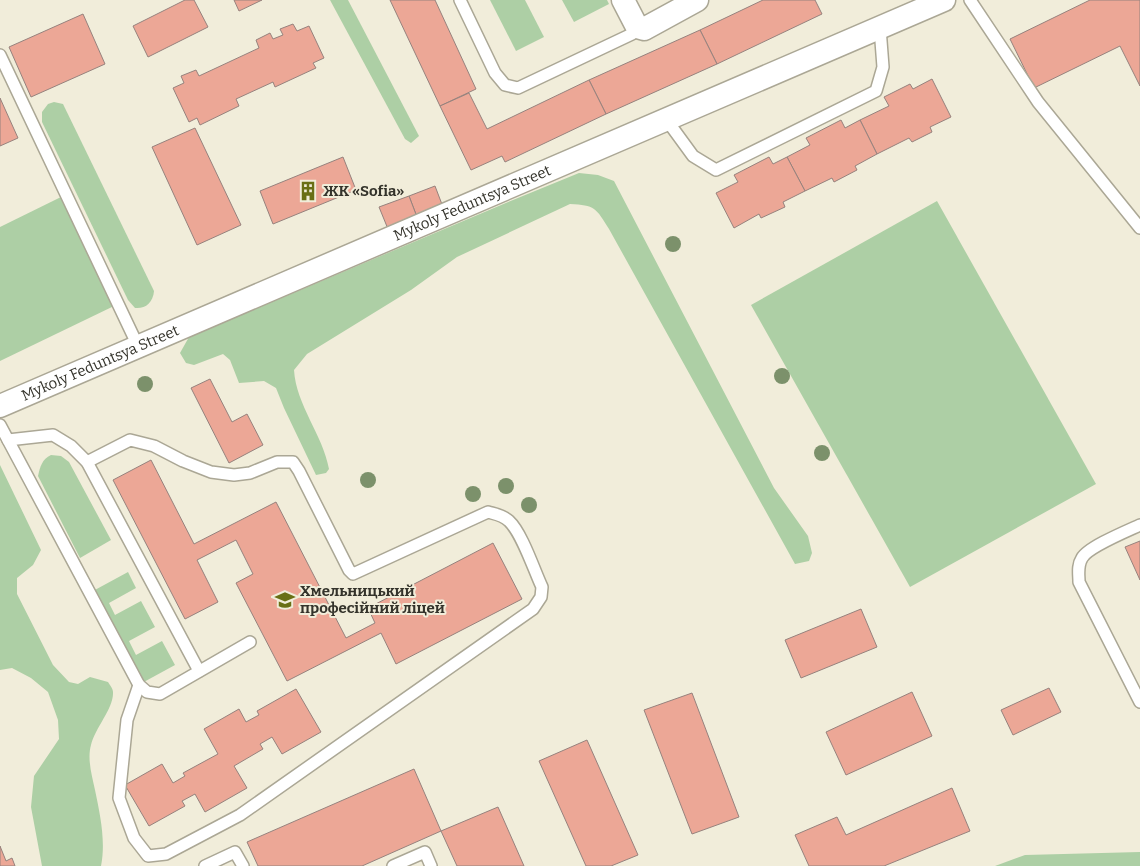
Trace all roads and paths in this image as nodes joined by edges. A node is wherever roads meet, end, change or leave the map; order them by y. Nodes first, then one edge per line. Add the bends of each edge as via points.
1 (460, 0) edge
2 (622, 0) edge
3 (697, 0) edge
4 (970, 0) edge
5 (941, 1) edge
6 (880, 28) junction
7 (637, 30) junction
8 (0, 54) edge
9 (666, 119) junction
10 (1140, 228) edge
11 (138, 346) junction
12 (0, 406) edge
13 (0, 425) edge
14 (8, 440) junction
15 (87, 462) junction
16 (1140, 525) edge
17 (250, 642) dead end
18 (199, 671) junction
19 (139, 685) junction
20 (1140, 702) edge
21 (205, 866) edge
22 (243, 866) edge
23 (393, 866) edge
24 (432, 866) edge

1 - 7 lane via 495,73 505,85 518,88
2 - 7 street
3 - 7 street
4 - 10 lane via 1038,102
5 - 6 street, Mykoly Feduntsya Street
6 - 9 street, Mykoly Feduntsya Street
6 - 9 lane via 883,67 876,91 716,170 693,156
8 - 11 lane
9 - 11 street, Mykoly Feduntsya Street
11 - 12 street, Mykoly Feduntsya Street
13 - 14 lane
14 - 15 lane via 53,435 71,446
14 - 19 lane
15 - 18 lane
15 - 19 lane via 130,440 154,446 183,462 211,472 250,473 277,462 293,462 354,574 488,512 500,515 515,528 542,587 533,609 240,815 166,854 148,856 134,838 119,798 127,720
16 - 20 lane via 1096,547 1082,557 1078,569 1079,582
17 - 18 lane
18 - 19 lane via 160,694 147,692
21 - 22 lane via 236,852
23 - 24 lane via 425,852

